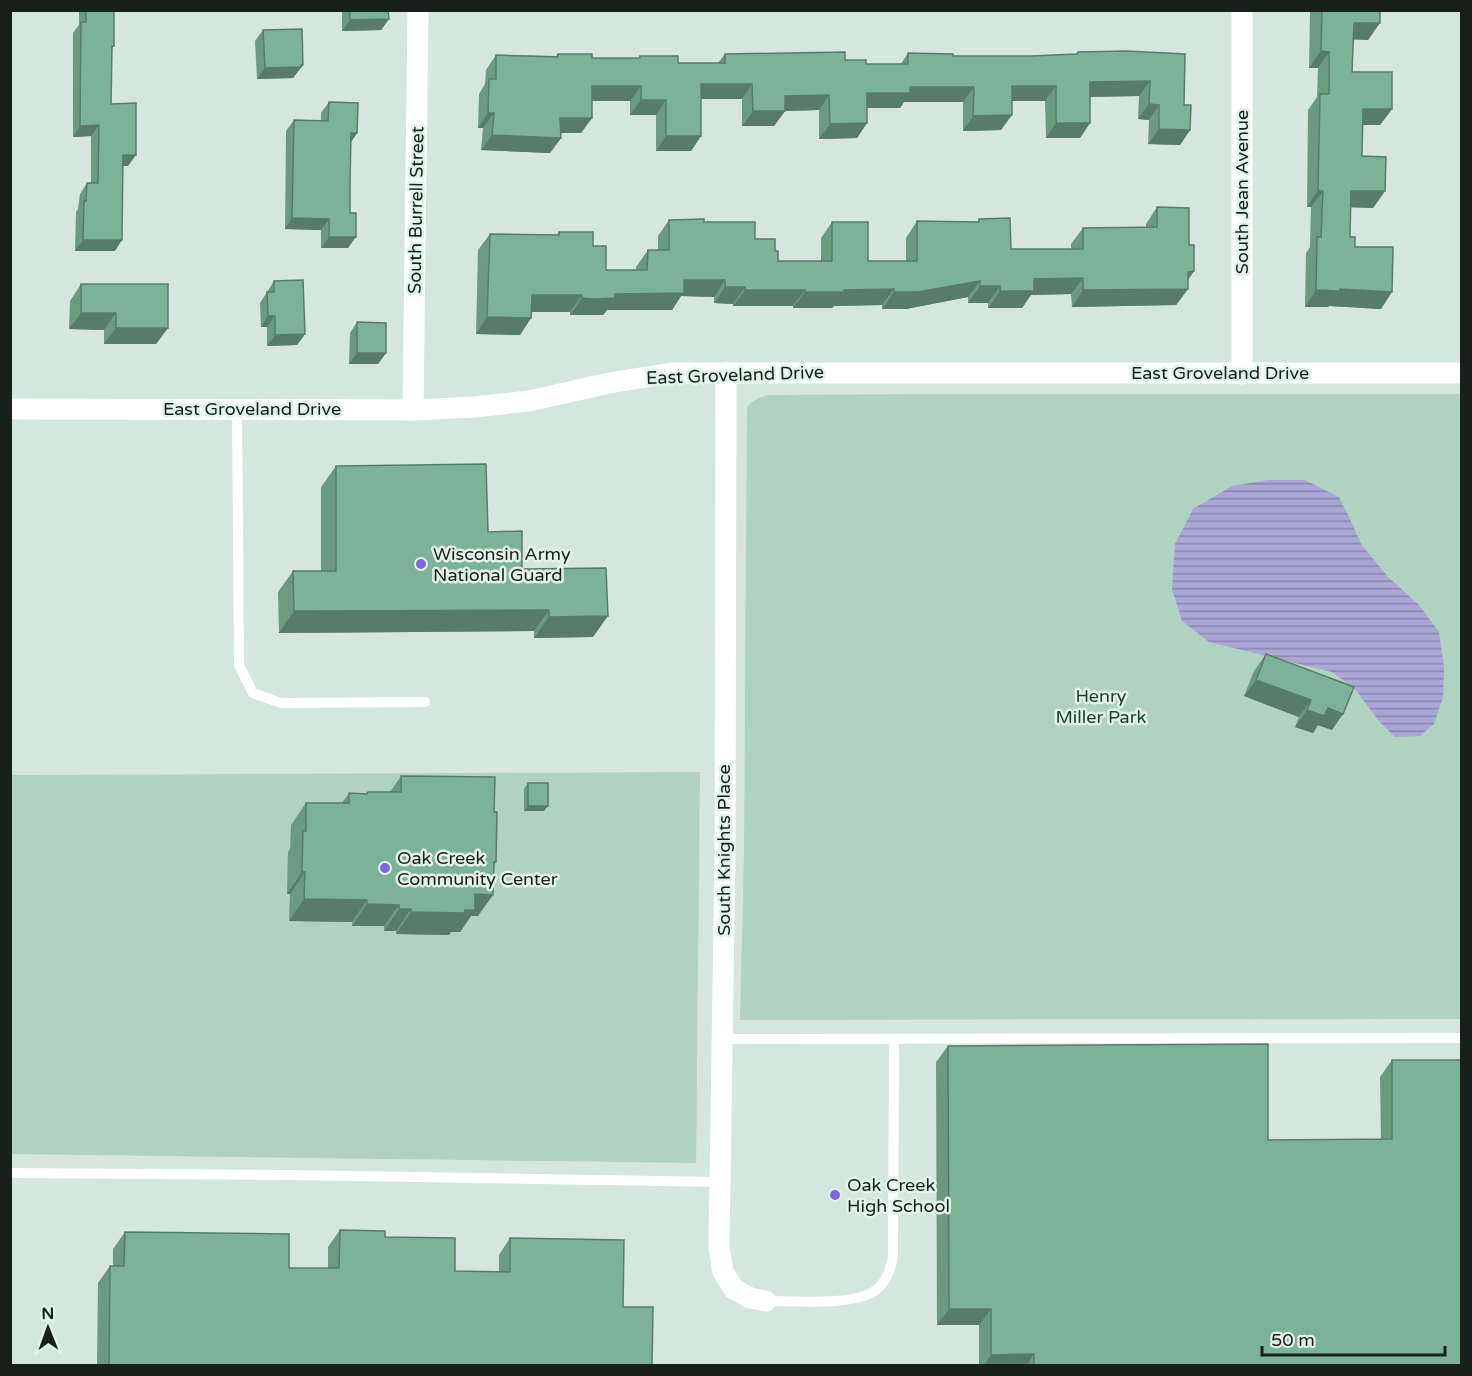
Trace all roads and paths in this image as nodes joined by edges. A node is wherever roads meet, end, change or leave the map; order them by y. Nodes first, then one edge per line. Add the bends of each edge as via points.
1 (418, 10) edge
2 (1242, 10) edge
3 (726, 372) junction
4 (1461, 373) edge
5 (1242, 374) junction
6 (10, 409) edge
7 (237, 409) junction
8 (413, 410) junction
9 (425, 702) dead end
10 (1461, 1038) edge
11 (722, 1039) junction
12 (894, 1039) junction
13 (10, 1173) edge
14 (720, 1182) junction
15 (766, 1301) joint

1 - 8 street, South Burrell Street
2 - 5 street, South Jean Avenue
3 - 5 street, East Groveland Drive
3 - 8 street, East Groveland Drive via 646,376 529,401
3 - 11 street, South Knights Place
4 - 5 street, East Groveland Drive
6 - 7 street, East Groveland Drive
7 - 8 street, East Groveland Drive
7 - 9 lane via 239,665 253,693 281,703
10 - 12 lane
11 - 12 lane
11 - 14 street, South Knights Place
12 - 15 lane via 893,1257 887,1277 876,1291 861,1298
13 - 14 lane
14 - 15 street, South Knights Place via 719,1247 723,1272 734,1289

